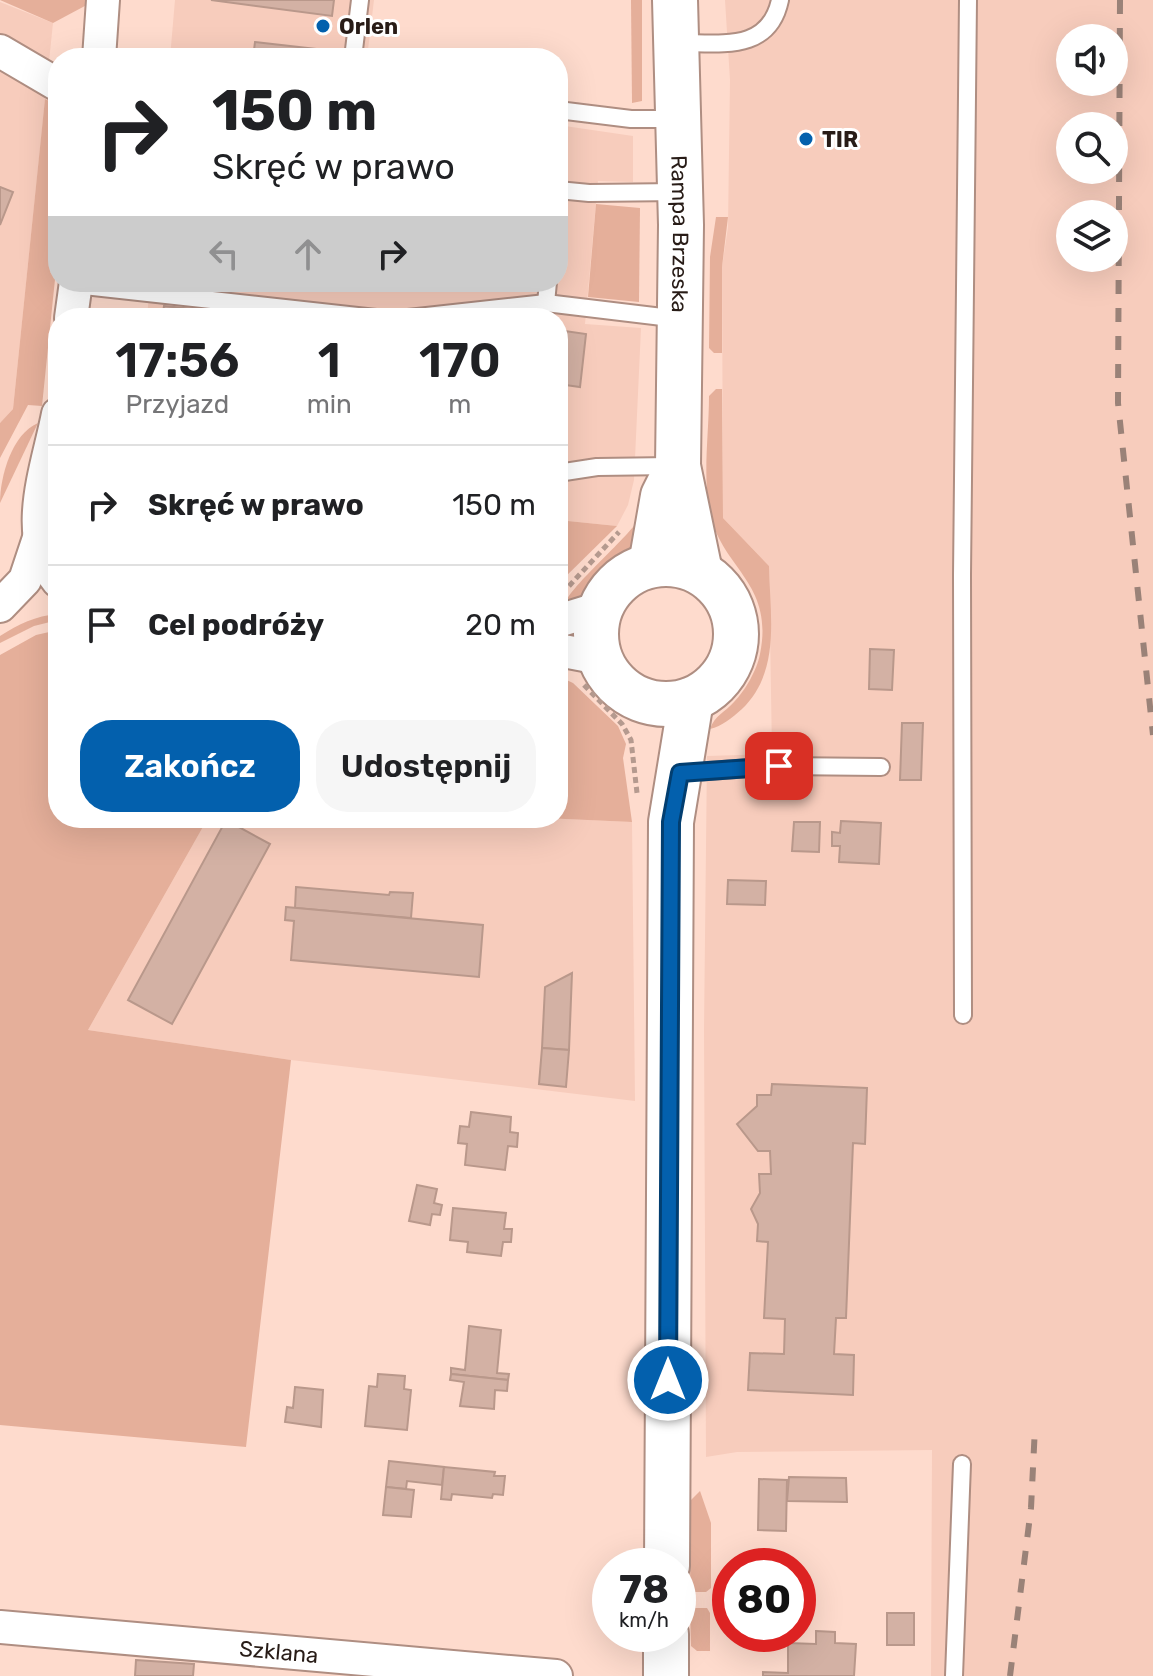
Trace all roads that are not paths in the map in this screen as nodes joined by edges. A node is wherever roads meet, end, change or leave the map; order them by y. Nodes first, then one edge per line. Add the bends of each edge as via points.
1 (103, 0) edge
2 (360, 0) edge
3 (675, 0) edge
4 (780, 0) edge
5 (968, 0) edge
6 (677, 43) junction
7 (100, 48) edge
8 (354, 48) edge
9 (0, 51) edge
10 (48, 79) edge
11 (568, 111) edge
12 (679, 119) junction
13 (568, 191) edge
14 (680, 192) junction
15 (209, 292) edge
16 (547, 292) edge
17 (546, 303) junction
18 (312, 308) edge
19 (500, 308) edge
20 (680, 320) junction
21 (48, 464) edge
22 (678, 466) junction
23 (568, 471) edge
24 (39, 537) junction
25 (651, 565) junction
26 (48, 569) edge
27 (700, 572) junction
28 (48, 597) edge
29 (0, 606) edge
30 (0, 613) edge
31 (572, 634) edge
32 (671, 702) junction
33 (881, 767) dead end
34 (662, 793) junction
35 (963, 1015) dead end
36 (962, 1464) dead end
37 (667, 1548) edge
38 (0, 1627) edge
39 (666, 1652) edge
40 (556, 1676) edge
41 (666, 1676) edge
42 (954, 1676) edge

1 - 7 street
2 - 8 lane
3 - 6 highway, Rampa Brzeska
4 - 6 lane via 765,33 739,42
5 - 35 lane
6 - 12 highway, Rampa Brzeska
9 - 10 street
11 - 12 lane
12 - 14 highway, Rampa Brzeska
13 - 14 lane
14 - 20 highway, Rampa Brzeska
15 - 18 lane
16 - 17 lane
17 - 19 lane
17 - 20 lane
20 - 22 highway, Rampa Brzeska
21 - 24 street
22 - 23 lane
22 - 25 highway, Rampa Brzeska via 663,496
22 - 27 highway, Rampa Brzeska
24 - 26 street
24 - 29 street via 25,580
25 - 27 highway via 668,563
25 - 31 highway via 612,588
27 - 32 highway via 719,586 731,605 737,627 735,650 719,680
28 - 30 street
31 - 32 highway via 620,688
32 - 34 highway
33 - 34 lane via 779,766
34 - 37 highway
36 - 42 lane
38 - 40 street, Szklana
39 - 41 highway

